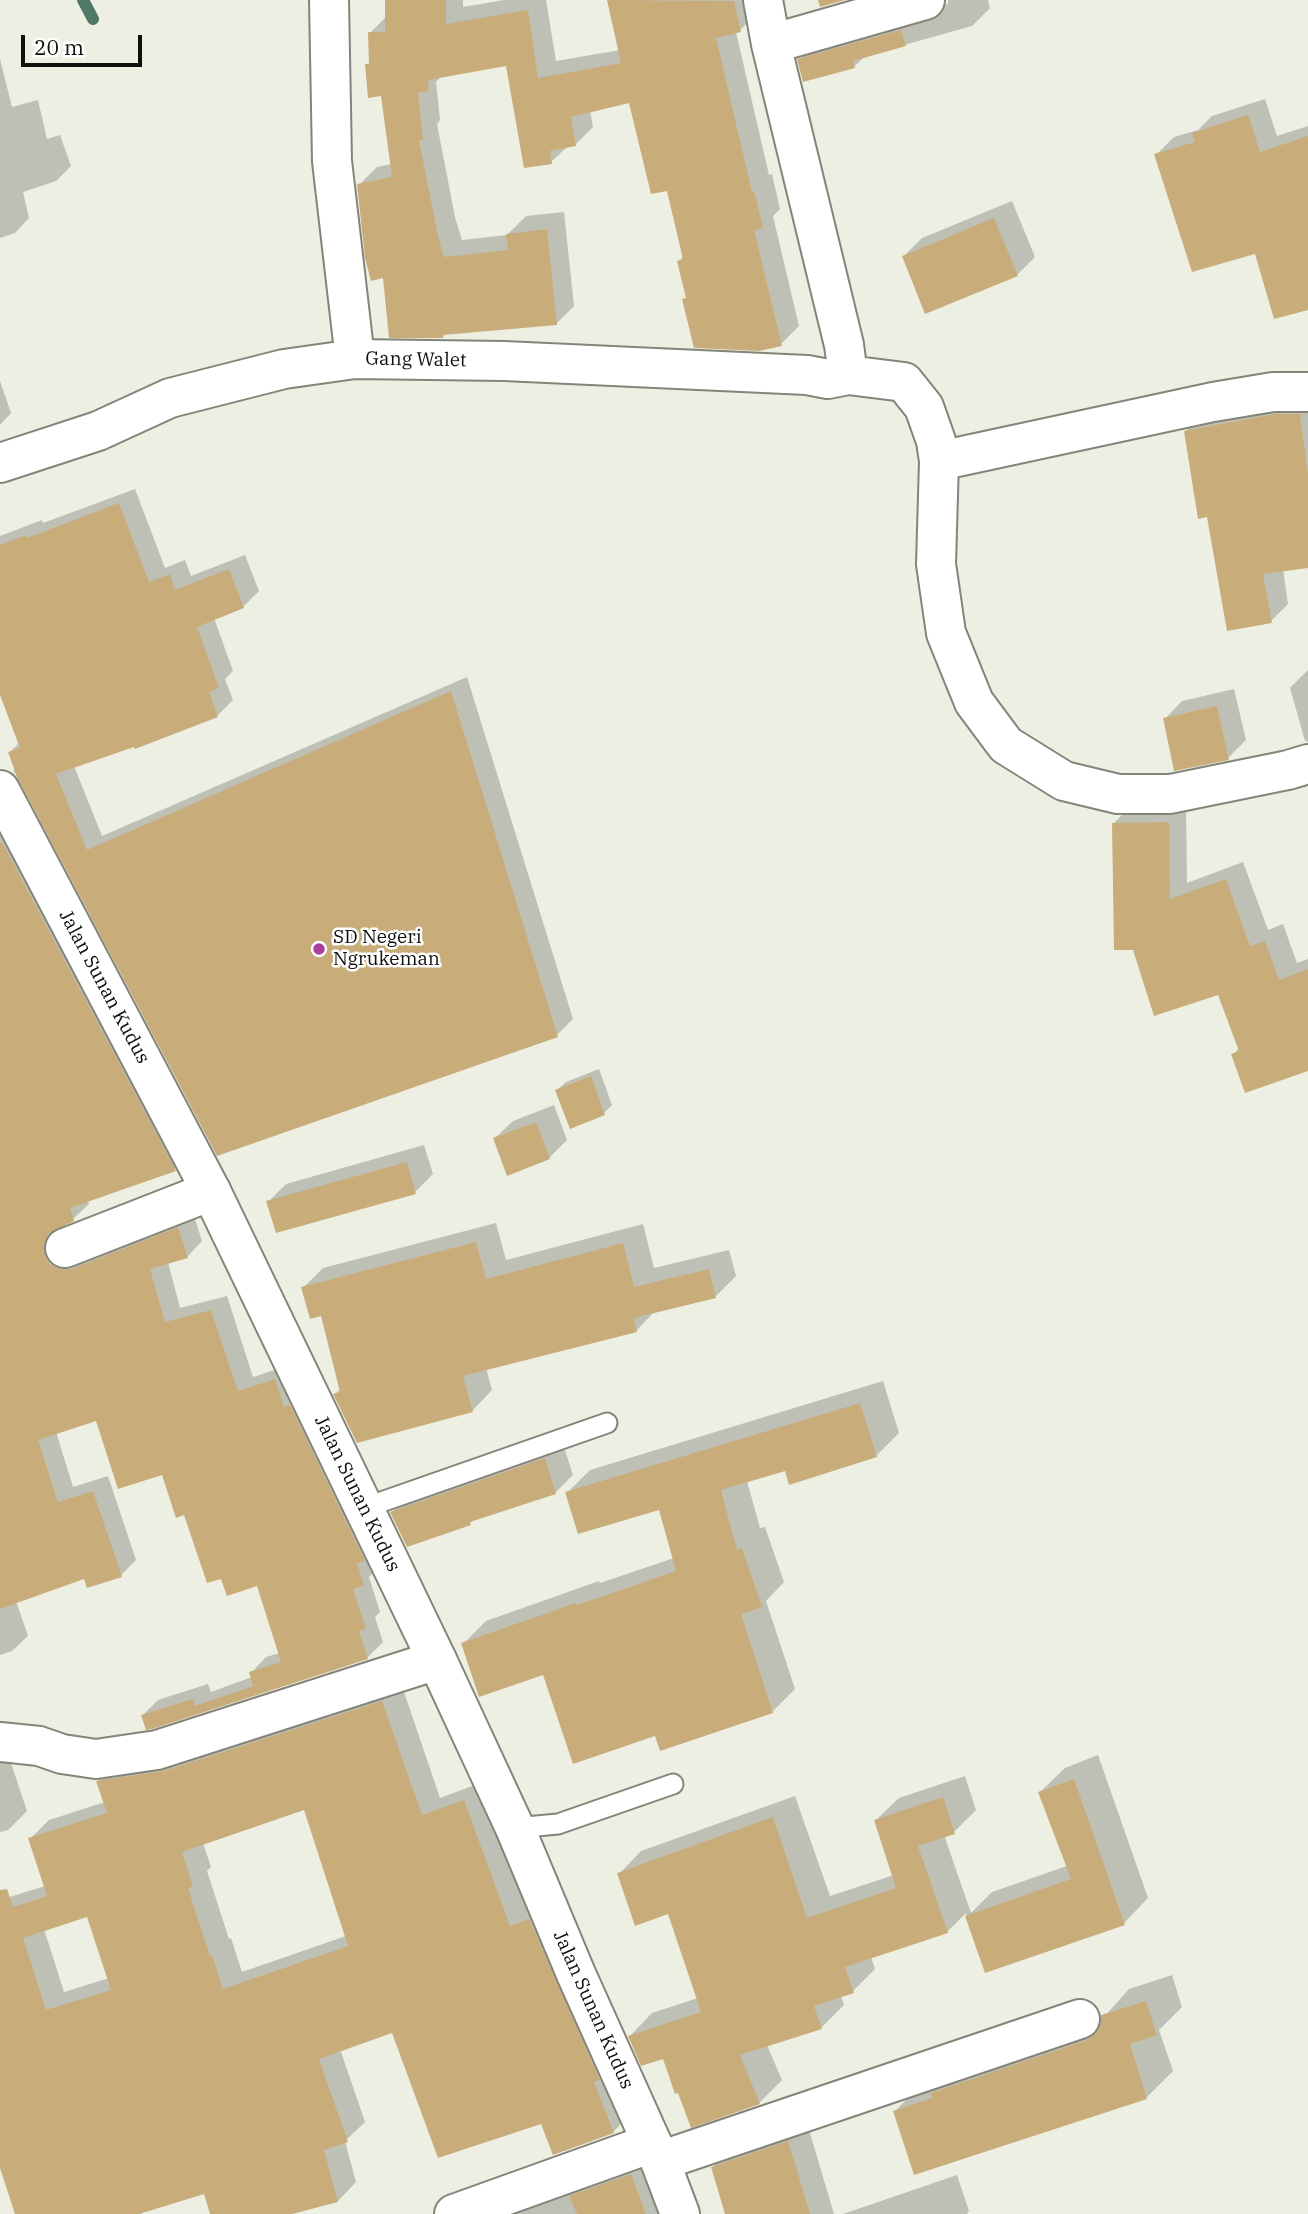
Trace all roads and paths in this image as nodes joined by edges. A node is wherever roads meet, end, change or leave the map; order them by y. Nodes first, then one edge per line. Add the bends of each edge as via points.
1 (329, 0) edge
2 (763, 0) edge
3 (925, 0) edge
4 (771, 44) junction
5 (355, 359) junction
6 (848, 374) junction
7 (1308, 392) edge
8 (939, 461) junction
9 (0, 463) edge
10 (1308, 764) edge
11 (0, 790) edge
12 (211, 1191) junction
13 (65, 1248) dead end
14 (607, 1423) dead end
15 (364, 1508) junction
16 (438, 1660) junction
17 (0, 1742) edge
18 (673, 1784) dead end
19 (515, 1828) junction
20 (1080, 2019) dead end
21 (656, 2152) junction
22 (470, 2211) edge
23 (680, 2214) edge

1 - 5 street via 332,161
2 - 4 street
3 - 4 street
4 - 6 street
5 - 6 street, Gang Walet via 504,361 828,379
5 - 9 street, Gang Walet via 284,369 170,398 98,432
6 - 8 street, Gang Walet via 904,382 924,407
7 - 8 street via 1273,392 1213,402
8 - 10 street, Gang Walet via 936,564 946,633 974,702 1006,745 1065,781 1118,794 1170,794
11 - 12 street, Jalan Sunan Kudus
12 - 13 street
12 - 15 street, Jalan Sunan Kudus
14 - 15 lane
15 - 16 street, Jalan Sunan Kudus
16 - 17 street via 157,1750 96,1759
16 - 19 street, Jalan Sunan Kudus
18 - 19 lane via 558,1824
19 - 21 street, Jalan Sunan Kudus
20 - 21 street
21 - 22 street
21 - 23 street, Jalan Sunan Kudus

